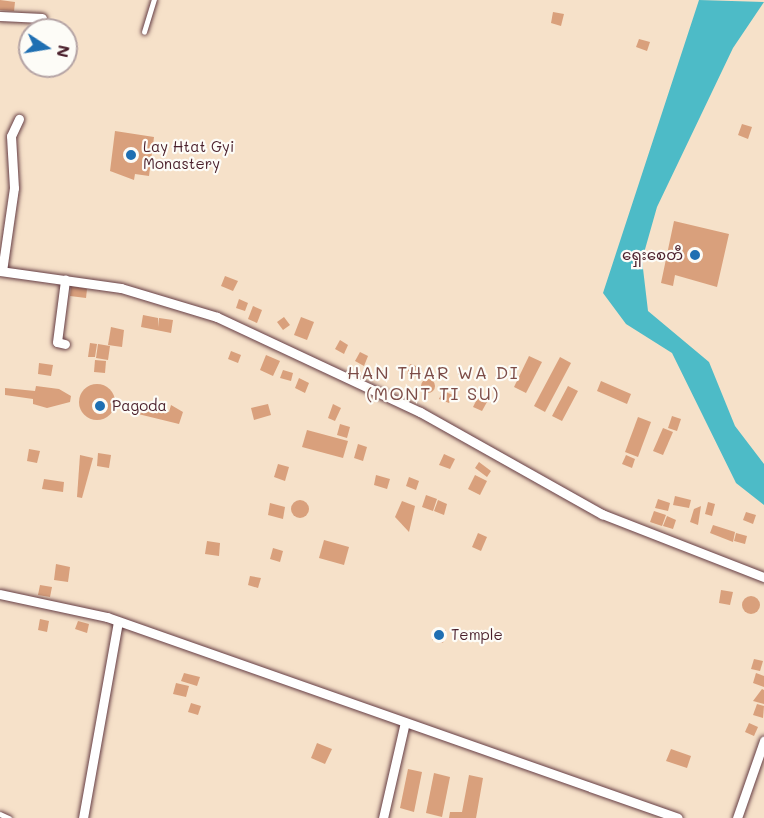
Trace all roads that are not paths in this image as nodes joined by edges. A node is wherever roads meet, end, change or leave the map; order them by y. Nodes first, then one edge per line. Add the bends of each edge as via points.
1 (154, 0) edge
2 (0, 16) edge
3 (42, 18) dead end
4 (144, 32) dead end
5 (19, 118) dead end
6 (0, 135) edge
7 (11, 136) junction
8 (1, 271) edge
9 (65, 280) junction
10 (65, 344) dead end
11 (764, 577) edge
12 (0, 594) edge
13 (118, 622) junction
14 (405, 722) junction
15 (764, 741) edge
16 (0, 814) edge
17 (9, 818) edge
18 (83, 818) edge
19 (382, 818) edge
20 (678, 818) edge
21 (737, 818) edge

1 - 4 lane
2 - 3 street
5 - 7 street
6 - 7 street
7 - 8 street via 14,188
8 - 9 street
9 - 10 street via 57,342
9 - 11 street via 159,297 234,324 420,412 602,514
12 - 13 street
13 - 14 street
13 - 18 street
14 - 19 street
14 - 20 street
15 - 21 street
16 - 17 lane

